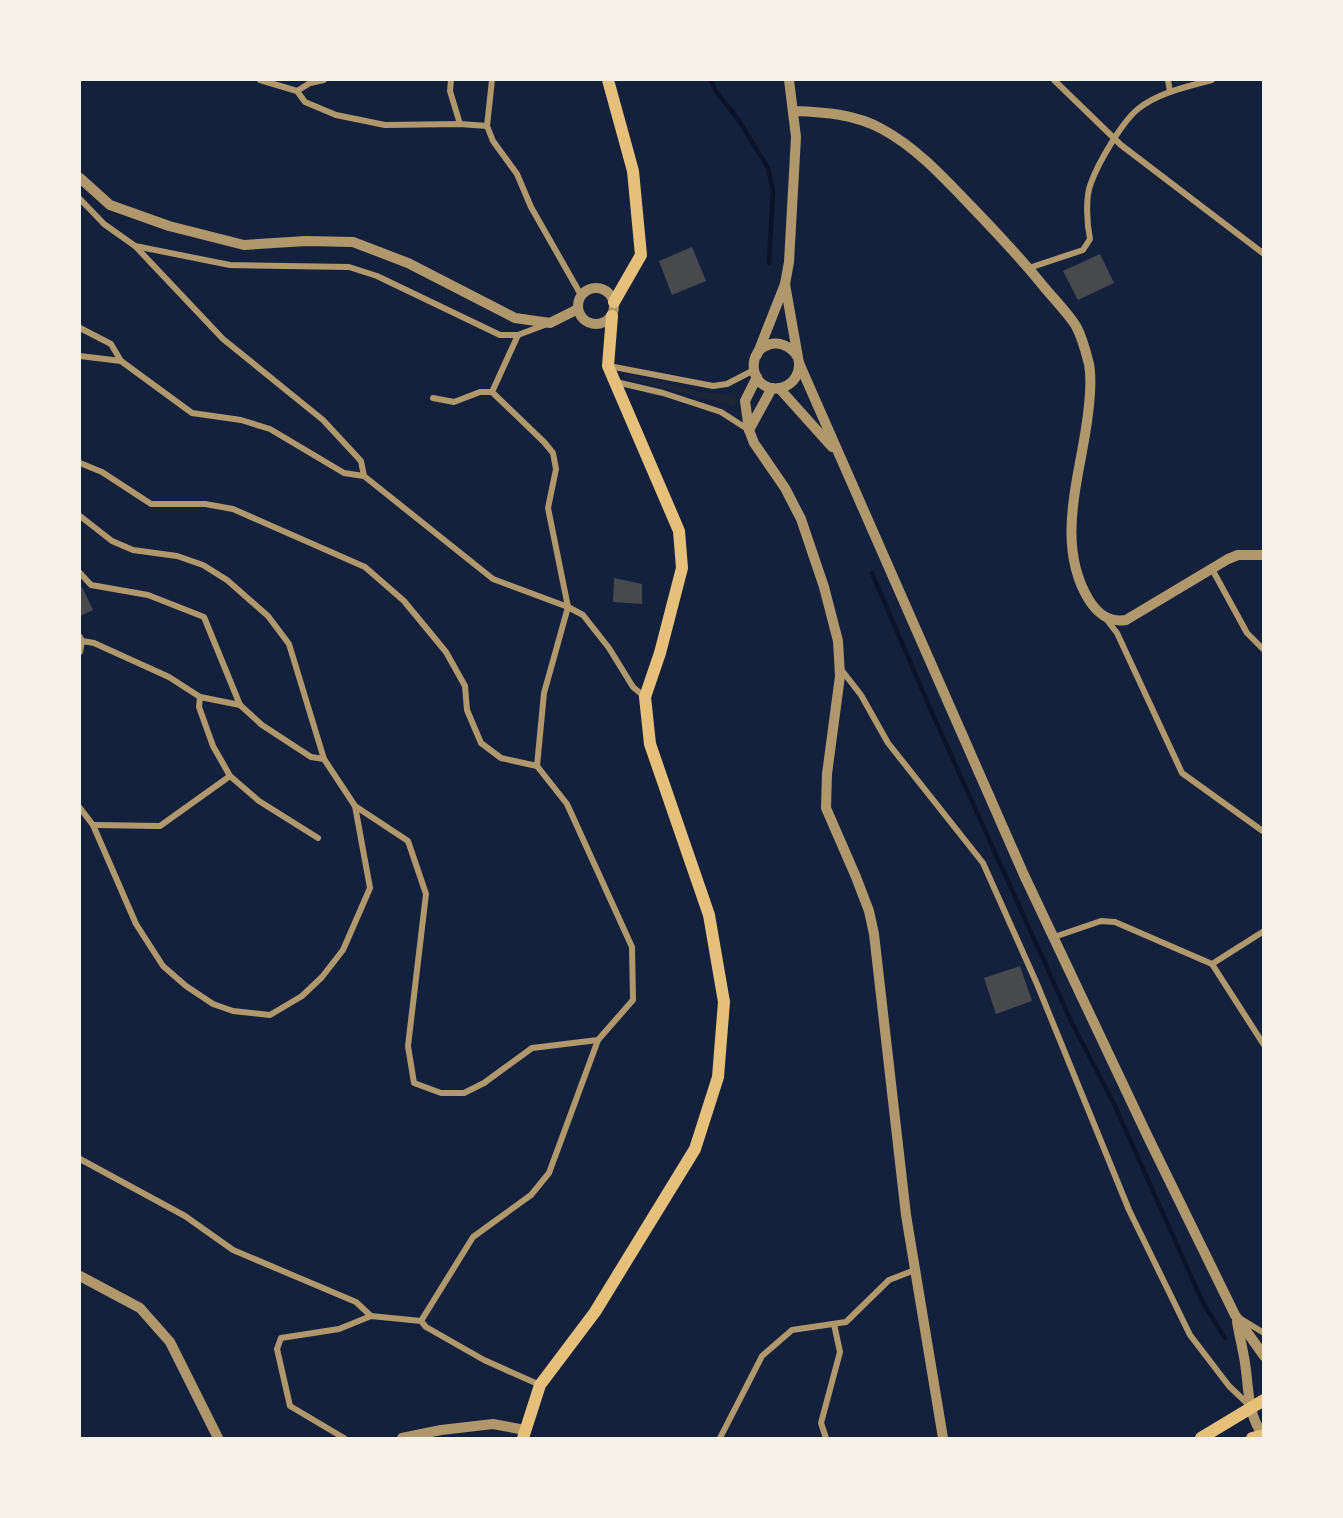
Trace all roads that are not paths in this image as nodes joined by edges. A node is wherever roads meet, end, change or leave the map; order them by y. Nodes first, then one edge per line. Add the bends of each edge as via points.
1 (260, 80) edge
2 (324, 80) edge
3 (451, 80) edge
4 (492, 80) edge
5 (608, 80) edge
6 (789, 80) edge
7 (1054, 80) edge
8 (1168, 80) edge
9 (1212, 80) edge
10 (297, 91) junction
11 (1170, 92) junction
12 (794, 111) junction
13 (460, 124) junction
14 (487, 126) junction
15 (1114, 139) junction
16 (80, 178) edge
17 (80, 199) edge
18 (135, 246) junction
19 (1263, 254) edge
20 (1029, 268) junction
21 (785, 284) junction
22 (581, 296) junction
23 (614, 302) junction
24 (578, 309) junction
25 (612, 316) junction
26 (550, 323) junction
27 (80, 328) edge
28 (518, 335) junction
29 (757, 355) junction
30 (80, 356) edge
31 (798, 359) junction
32 (121, 361) junction
33 (609, 366) junction
34 (756, 373) junction
35 (615, 381) junction
36 (775, 388) junction
37 (492, 392) junction
38 (433, 398) dead end
39 (749, 430) junction
40 (839, 454) junction
41 (80, 463) edge
42 (364, 476) junction
43 (80, 516) edge
44 (1263, 555) edge
45 (1212, 569) junction
46 (80, 573) edge
47 (568, 607) junction
48 (1105, 617) junction
49 (81, 639) edge
50 (1263, 650) edge
51 (80, 652) edge
52 (840, 668) junction
53 (200, 696) junction
54 (645, 697) junction
55 (240, 705) junction
56 (324, 759) junction
57 (537, 766) junction
58 (230, 776) junction
59 (354, 806) junction
60 (80, 808) edge
61 (93, 825) junction
62 (1263, 832) edge
63 (318, 838) dead end
64 (1263, 931) edge
65 (1054, 937) junction
66 (1212, 964) junction
67 (598, 1040) junction
68 (1263, 1046) edge
69 (80, 1159) edge
70 (915, 1270) junction
71 (80, 1276) edge
72 (1235, 1315) junction
73 (371, 1316) junction
74 (421, 1321) junction
75 (834, 1324) junction
76 (1263, 1333) edge
77 (1263, 1356) edge
78 (540, 1385) junction
79 (1263, 1400) edge
80 (1250, 1407) junction
81 (524, 1434) edge
82 (1263, 1435) edge
83 (218, 1438) edge
84 (344, 1438) edge
85 (402, 1438) edge
86 (720, 1438) edge
87 (826, 1438) edge
88 (943, 1438) edge
89 (1201, 1438) edge
90 (1252, 1438) edge

1 - 10 street
2 - 10 street
3 - 13 street via 450,92
4 - 14 street
5 - 23 main road via 633,171 640,255
6 - 12 street
7 - 15 street
8 - 11 street
9 - 11 street
10 - 13 street via 305,102 336,115 365,121 385,125
11 - 15 street via 1138,108
12 - 20 street via 850,117 882,129 908,145
12 - 21 street via 794,189
13 - 14 street
14 - 22 street via 517,174
15 - 19 street
15 - 20 street via 1090,185 1090,238 1083,250
16 - 26 street via 110,205 169,226 244,244 353,242 408,263 515,318
17 - 18 street via 104,224
18 - 28 street via 230,265 349,267 500,335
18 - 42 street via 223,339 323,420 361,461
20 - 48 street via 1076,326 1089,366 1086,437 1072,509 1071,551 1086,595
21 - 29 street
21 - 31 street
22 - 23 street via 586,290 600,287
22 - 24 street
23 - 25 street
24 - 25 street via 593,324
24 - 26 street
25 - 33 main road
26 - 28 street
27 - 32 street via 111,344
28 - 37 street
29 - 31 street via 765,346 779,343 790,347
29 - 34 street
30 - 32 street
31 - 36 street via 794,380 786,387
31 - 40 street
32 - 42 street via 192,413 270,429 344,472
33 - 34 street via 713,386
33 - 35 main road
34 - 36 street via 762,383
34 - 39 street via 745,401
35 - 39 street via 721,412
35 - 54 main road via 679,531 682,568
36 - 39 street
36 - 40 street
37 - 38 street via 480,392 454,402
37 - 47 street via 553,453 556,469 548,508
39 - 52 street via 801,519 832,615
40 - 65 street
41 - 57 street via 102,472 151,504 205,504 233,509 365,567 404,601 446,652 465,686 467,710 481,743 501,758
42 - 47 street via 493,579
43 - 56 street via 112,541 133,550 177,556 203,565 227,580 268,616 289,644
44 - 45 street via 1238,555
45 - 48 street via 1126,620 1117,622
45 - 50 street via 1247,633
46 - 55 street via 91,585 148,595 204,617
47 - 54 street via 583,615 633,687
47 - 57 street via 544,693
48 - 62 street via 1117,633 1182,773
49 - 51 street
49 - 53 street via 169,677
52 - 70 street via 826,807 856,877 874,934
52 - 80 street via 861,695 888,743 983,863 1129,1210 1190,1335
53 - 55 street
53 - 58 street via 199,707 213,746
54 - 78 main road via 650,744 709,915 724,1002 718,1077 695,1149 595,1312
55 - 56 street via 262,725 311,757
56 - 59 street
57 - 67 street via 567,804 632,947 633,1000
58 - 61 street via 160,826
58 - 63 street via 259,801
59 - 61 street via 370,888 343,950 322,977 302,996 270,1015 233,1011 213,1004 163,966 136,924
59 - 67 street via 408,841 426,894 408,1046 414,1083 441,1093 464,1093 532,1048
60 - 61 street
64 - 66 street
65 - 66 street via 1101,921 1115,922
65 - 72 street
66 - 68 street
67 - 74 street via 549,1173 531,1195 473,1237
69 - 73 street via 185,1216 233,1251 356,1302
70 - 75 street via 889,1280 846,1322
70 - 88 street
71 - 83 street via 140,1308 170,1342
72 - 76 street
72 - 77 street
72 - 80 street
73 - 74 street
73 - 84 street via 339,1329 281,1338 277,1349 290,1406
74 - 78 street via 484,1360
75 - 86 street via 792,1330 762,1356
75 - 87 street via 840,1352 821,1423
78 - 81 main road
79 - 80 main road
80 - 82 street
80 - 89 main road
81 - 85 street via 493,1424
82 - 90 main road

